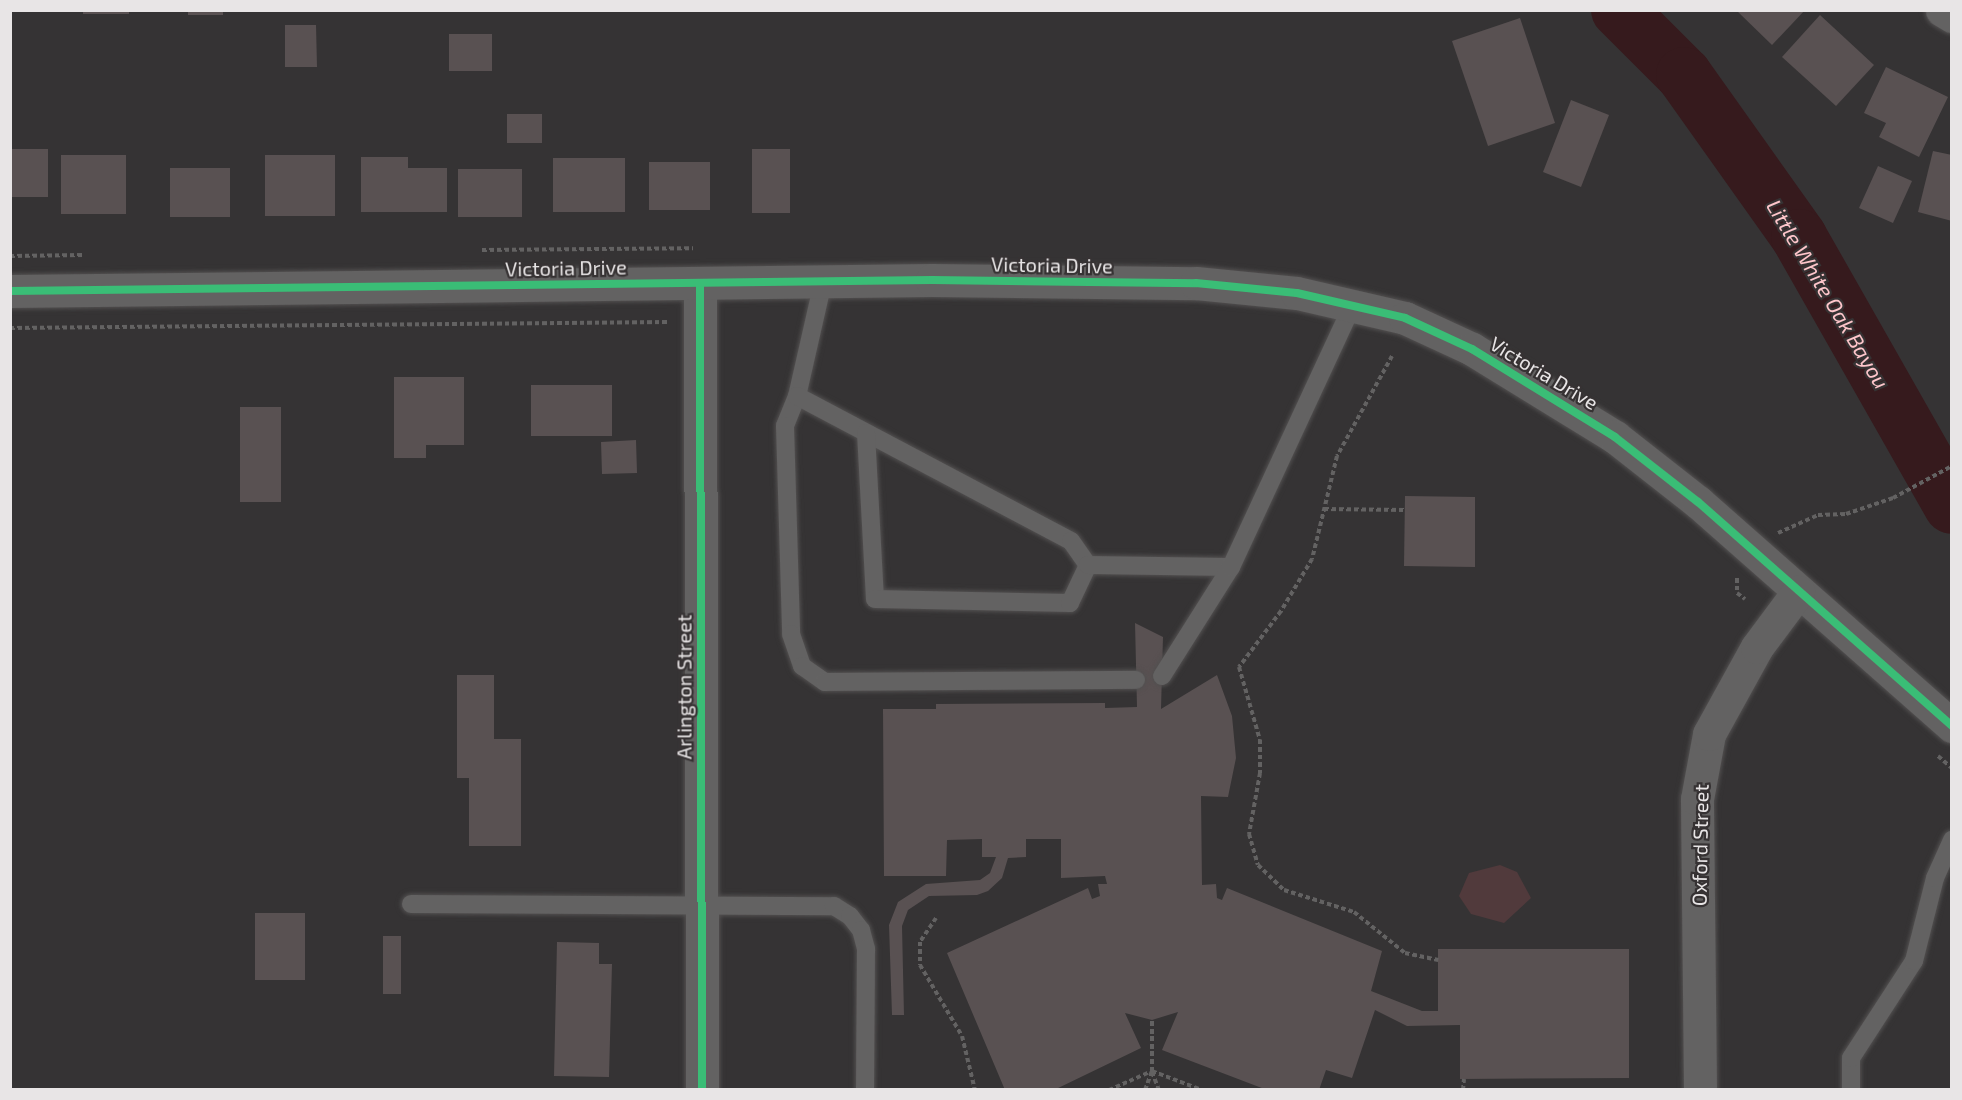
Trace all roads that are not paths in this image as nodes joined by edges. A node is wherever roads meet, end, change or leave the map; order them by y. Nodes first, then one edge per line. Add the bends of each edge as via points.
1 (1942, 10) edge
2 (1952, 16) edge
3 (823, 282) junction
4 (700, 284) junction
5 (10, 291) edge
6 (1352, 306) junction
7 (797, 396) junction
8 (867, 433) junction
9 (1088, 565) junction
10 (1232, 567) junction
11 (1798, 592) junction
12 (1162, 676) dead end
13 (1136, 680) dead end
14 (1952, 726) edge
15 (1952, 840) edge
16 (411, 904) dead end
17 (701, 906) junction
18 (702, 1089) edge
19 (865, 1089) edge
20 (1700, 1089) edge
21 (1851, 1089) edge

1 - 2 street
3 - 4 street, Victoria Drive
3 - 6 street, Victoria Drive via 1196,283 1298,293
3 - 7 lane
4 - 5 street, Victoria Drive
4 - 17 street, Arlington Street
6 - 10 lane
6 - 11 street, Victoria Drive via 1405,318 1472,349 1546,392 1615,437 1698,502
7 - 8 lane
7 - 13 lane via 785,426 791,634 802,666 825,682
8 - 9 lane via 1071,541
8 - 9 lane via 874,599 1070,603
9 - 10 lane
10 - 12 lane
11 - 14 street, Victoria Drive
11 - 20 street, Oxford Street via 1756,647 1709,734 1697,800
15 - 21 lane via 1935,878 1914,961 1851,1058
16 - 17 lane
17 - 18 street, Arlington Street
17 - 19 lane via 834,906 849,916 861,930 867,949

